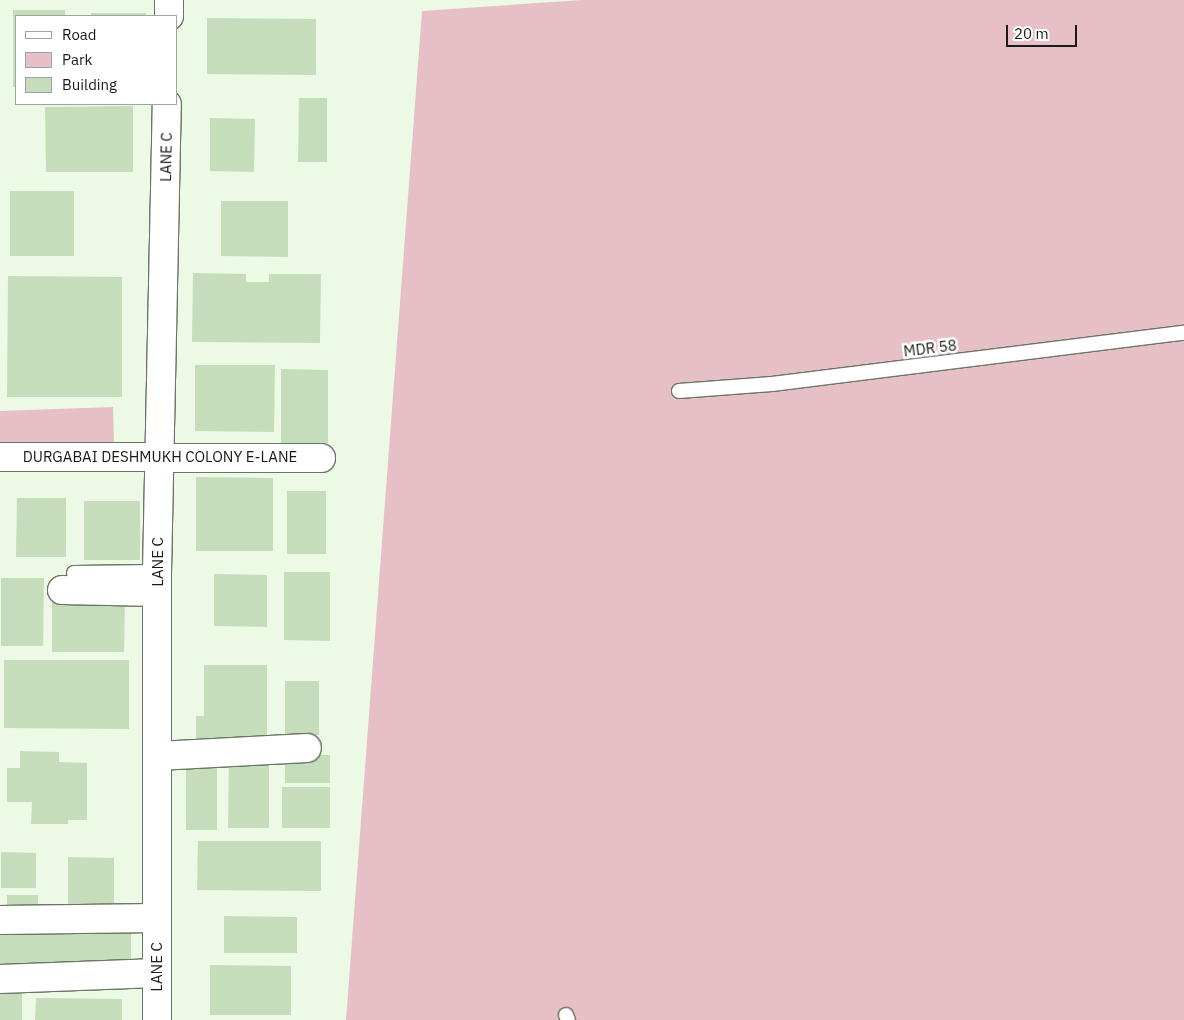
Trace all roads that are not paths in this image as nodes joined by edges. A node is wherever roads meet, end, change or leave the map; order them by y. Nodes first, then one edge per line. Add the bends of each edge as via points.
1 (169, 0) edge
2 (169, 15) edge
3 (167, 105) edge
4 (1184, 333) edge
5 (679, 391) dead end
6 (0, 457) edge
7 (159, 458) junction
8 (321, 458) dead end
9 (68, 581) dead end
10 (158, 582) junction
11 (307, 748) dead end
12 (158, 756) junction
13 (157, 918) junction
14 (0, 920) edge
15 (0, 979) edge
16 (157, 982) junction
17 (38, 990) dead end
18 (157, 1020) edge

1 - 2 street
3 - 7 street, LANE C
4 - 5 lane, MDR 58 via 782,383
6 - 7 street, DURGABAI DESHMUKH COLONY E-LANE
7 - 8 street, DURGABAI DESHMUKH COLONY E-LANE
7 - 10 street, LANE C
9 - 10 street
10 - 12 street, LANE C
11 - 12 street
12 - 13 street, LANE C
13 - 14 street
13 - 16 street, LANE C
15 - 16 street
16 - 17 street
16 - 18 street, LANE C

